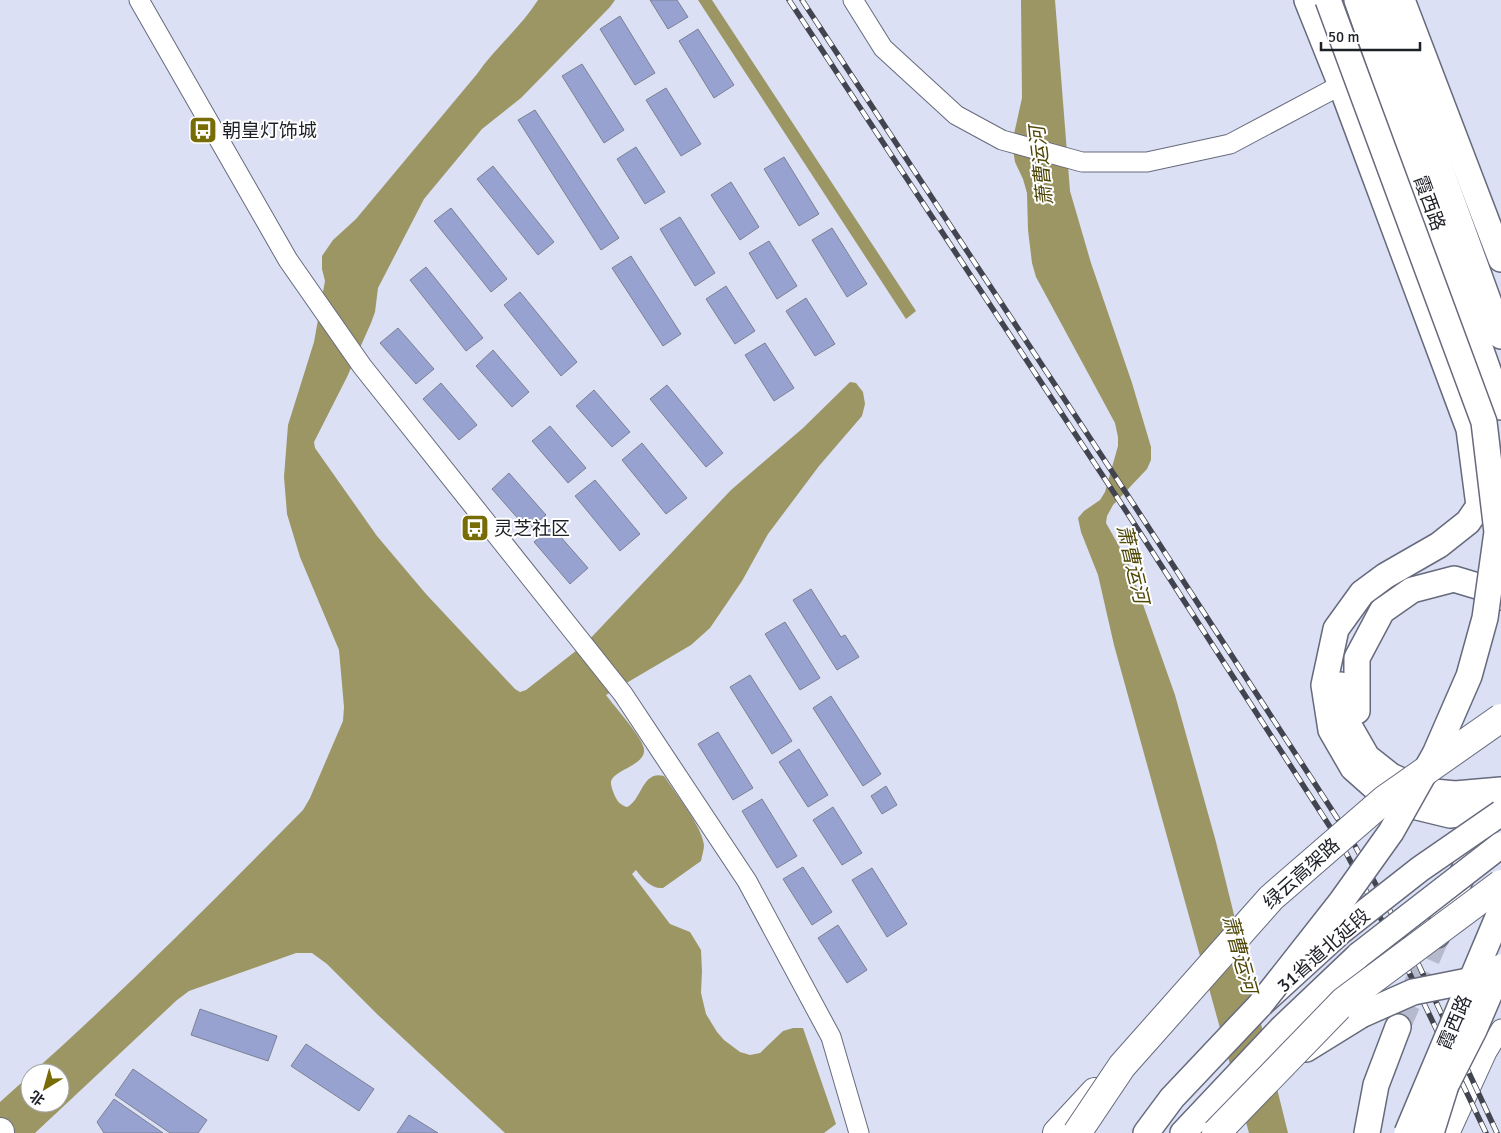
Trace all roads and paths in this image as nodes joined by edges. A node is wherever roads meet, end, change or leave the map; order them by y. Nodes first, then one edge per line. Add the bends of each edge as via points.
1 (139, 0) edge
2 (853, 0) edge
3 (1307, 0) edge
4 (1328, 0) edge
5 (1357, 0) edge
6 (1379, 0) edge
7 (1402, 0) edge
8 (1342, 85) junction
9 (1501, 259) edge
10 (1501, 336) edge
11 (1501, 407) edge
12 (1501, 484) edge
13 (1501, 597) edge
14 (1501, 718) edge
15 (1501, 776) edge
16 (1498, 806) edge
17 (1501, 845) edge
18 (1501, 884) edge
19 (1271, 898) junction
20 (1501, 910) edge
21 (1436, 939) tunnel mouth
22 (1501, 967) edge
23 (1501, 977) edge
24 (1501, 989) edge
25 (1260, 1005) junction
26 (1398, 1027) tunnel mouth
27 (1501, 1029) edge
28 (1474, 1030) junction
29 (859, 1133) edge
30 (1057, 1133) edge
31 (1077, 1133) edge
32 (1146, 1133) edge
33 (1183, 1133) edge
34 (1216, 1133) edge
35 (1220, 1133) edge
36 (1367, 1133) edge
37 (1407, 1133) edge
38 (1431, 1133) edge
39 (1450, 1133) edge

1 - 29 street via 288,260 313,297 362,366 623,694 747,881 830,1037
2 - 8 street via 883,48 956,115 1002,140 1082,162 1147,162 1230,144
3 - 8 main road
4 - 25 main road, bridge via 1484,422 1497,532 1485,618 1469,676 1435,754 1385,839 1341,902
5 - 11 main road, 霞西路
6 - 10 main road, 霞西路
7 - 9 main road
8 - 16 main road via 1469,429 1479,506 1468,522 1439,545 1362,593 1336,629 1324,685 1331,730 1353,768 1380,792 1450,815
12 - 16 main road via 1476,530 1445,553 1390,581 1370,600 1347,638 1341,686 1348,724 1367,757 1391,776 1424,792 1454,794
13 - 15 main road via 1494,591 1454,579 1412,590 1382,611 1358,658 1357,710 1379,748 1405,769 1436,780 1470,782
14 - 19 highway, 绿云高架路, bridge via 1384,800
16 - 21 main road
16 - 25 main road, 31省道北延段, bridge via 1341,931
17 - 33 main road, bridge via 1359,955 1280,1029
18 - 34 highway, bridge via 1344,1001
19 - 30 highway, bridge
19 - 31 highway, 绿云高架路, bridge via 1122,1066
20 - 37 main road, 霞西路, bridge
22 - 28 main road, 霞西路, bridge
23 - 35 main road, bridge via 1480,978 1413,992 1361,1015 1309,1046
24 - 28 main road, bridge
25 - 32 main road, 31省道北延段 via 1172,1098
26 - 36 main road via 1376,1085
27 - 39 street
28 - 38 main road, 霞西路, bridge via 1446,1085

